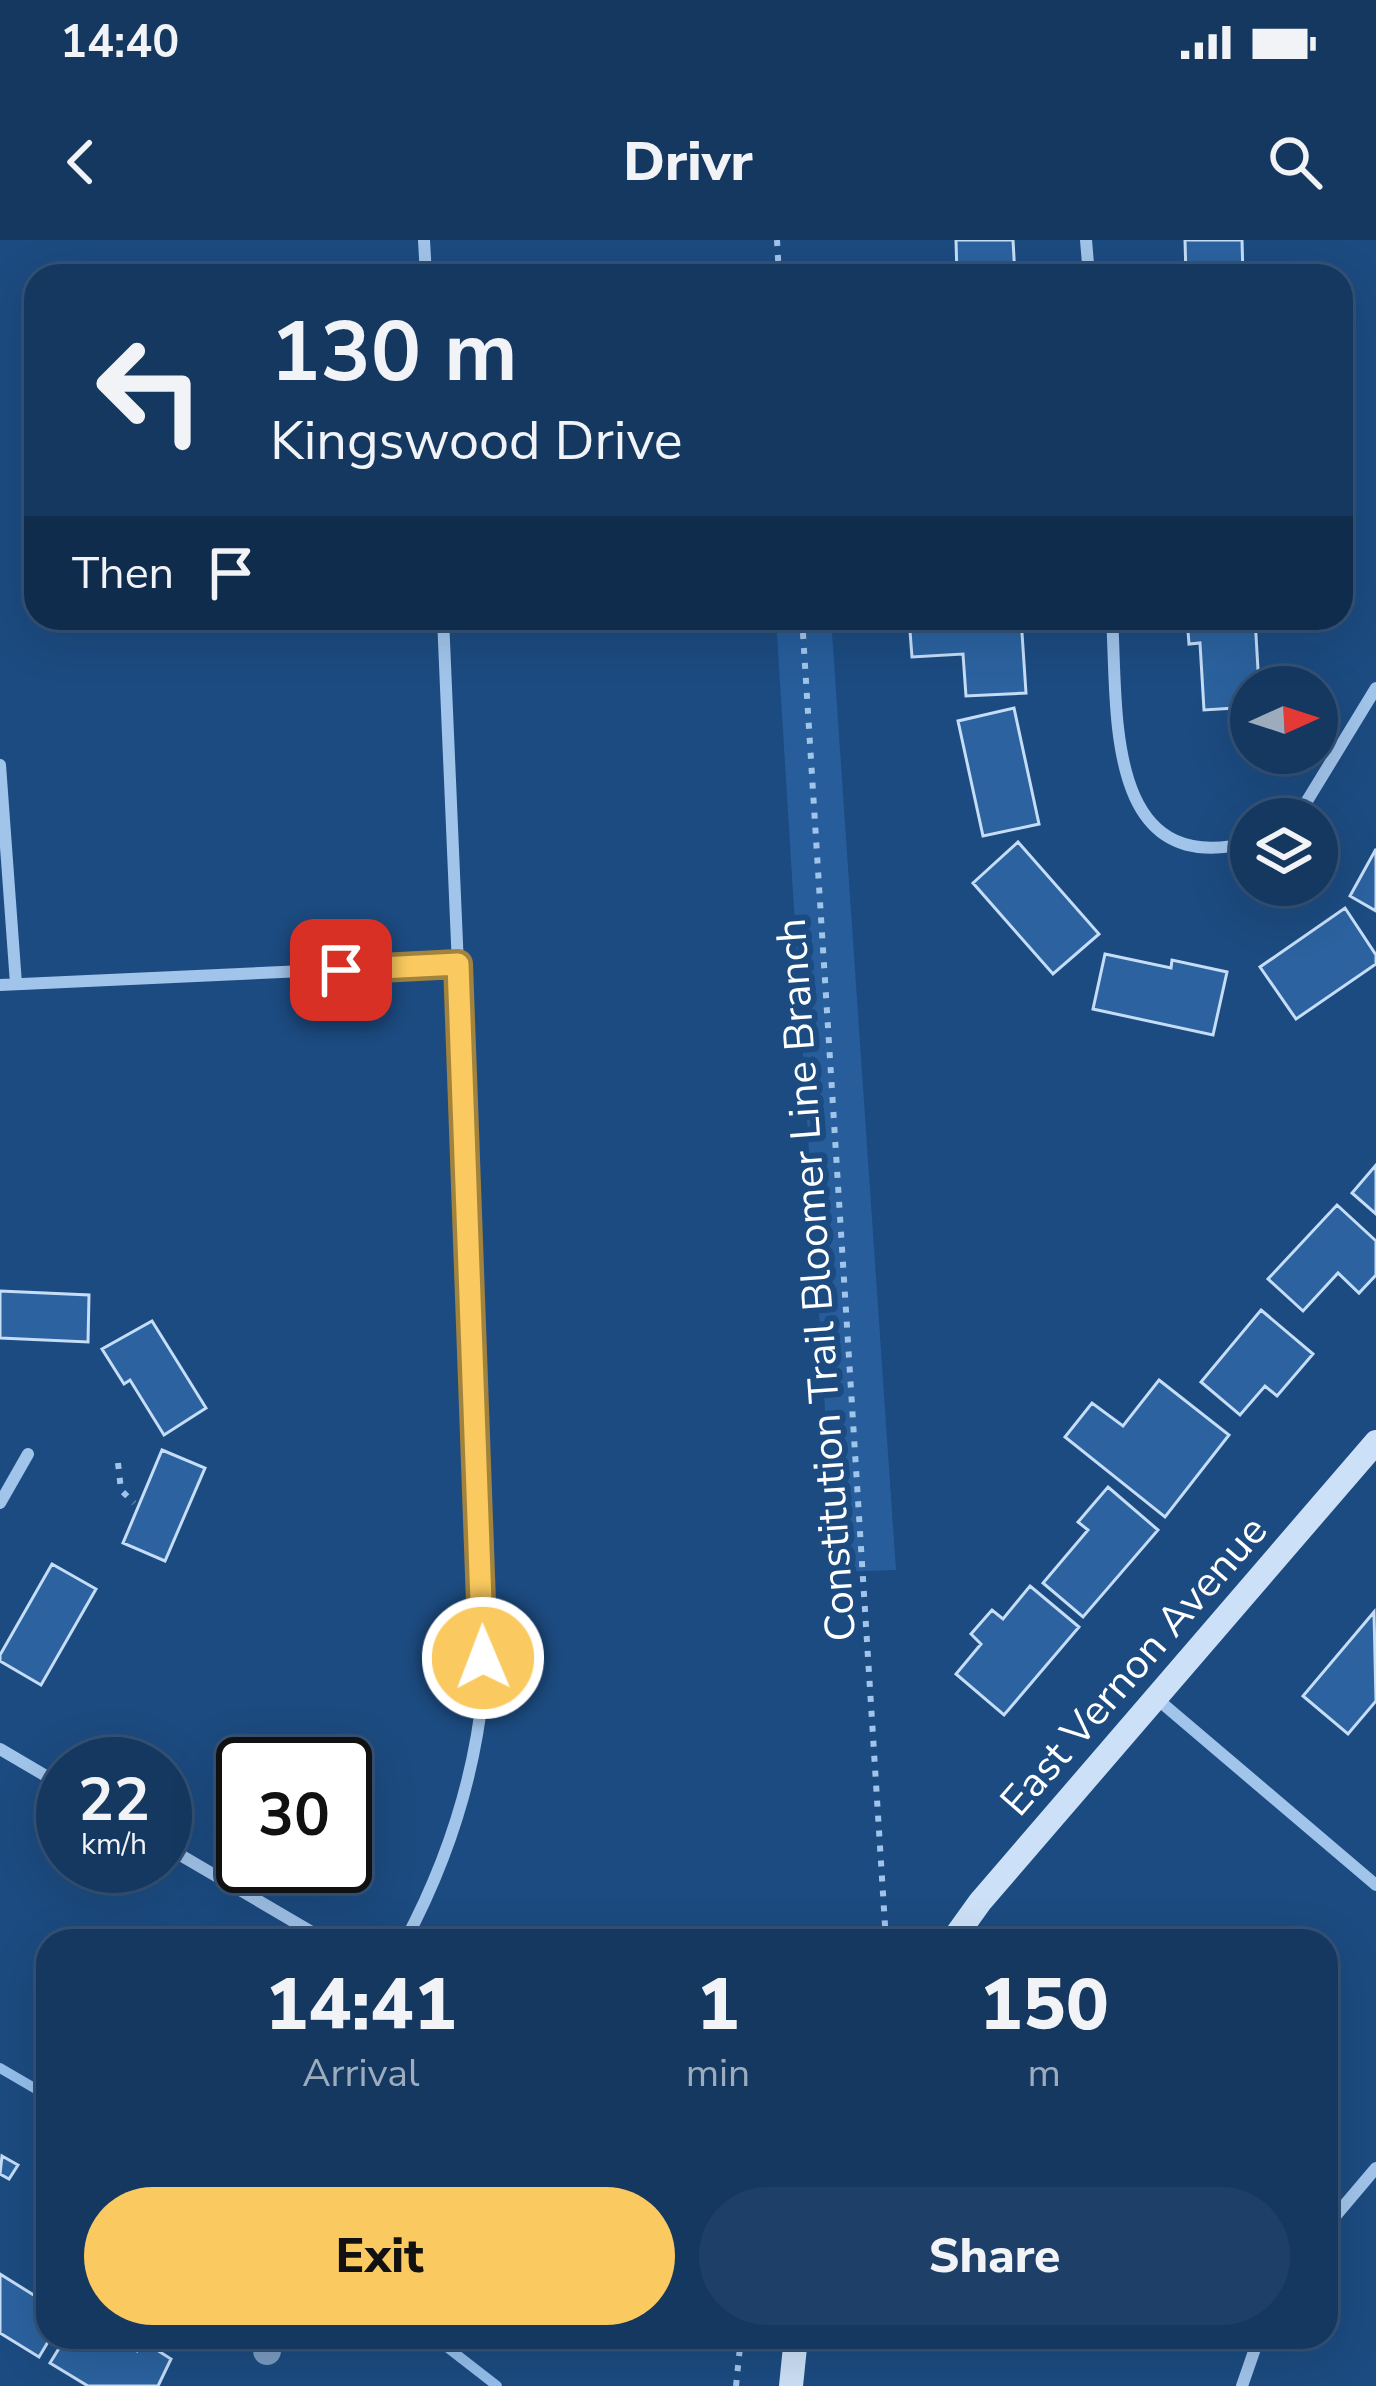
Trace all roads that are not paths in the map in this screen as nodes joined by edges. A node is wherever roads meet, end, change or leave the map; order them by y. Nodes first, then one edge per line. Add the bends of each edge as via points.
1 (444, 630) edge
2 (1113, 630) edge
3 (1376, 688) edge
4 (0, 765) edge
5 (1308, 798) edge
6 (1230, 845) edge
7 (458, 964) junction
8 (16, 984) junction
9 (0, 986) edge
10 (1376, 1442) edge
11 (28, 1454) dead end
12 (0, 1503) edge
13 (1155, 1697) junction
14 (0, 1749) edge
15 (36, 1770) edge
16 (192, 1862) edge
17 (1376, 1885) edge
18 (307, 1929) edge
19 (411, 1929) edge
20 (961, 1929) edge
21 (1376, 2168) edge
22 (1338, 2213) edge
23 (795, 2349) edge
24 (1254, 2349) edge
25 (791, 2386) edge
26 (1242, 2386) edge

1 - 7 street
2 - 6 street via 1128,786 1152,823 1174,838
3 - 5 street
4 - 8 street
7 - 8 street
7 - 19 street via 483,1691 458,1819
8 - 9 street
10 - 13 main road, East Vernon Avenue
11 - 12 street
13 - 17 street
13 - 20 main road, East Vernon Avenue
14 - 15 street
16 - 18 street
21 - 22 street
23 - 25 main road
24 - 26 street

